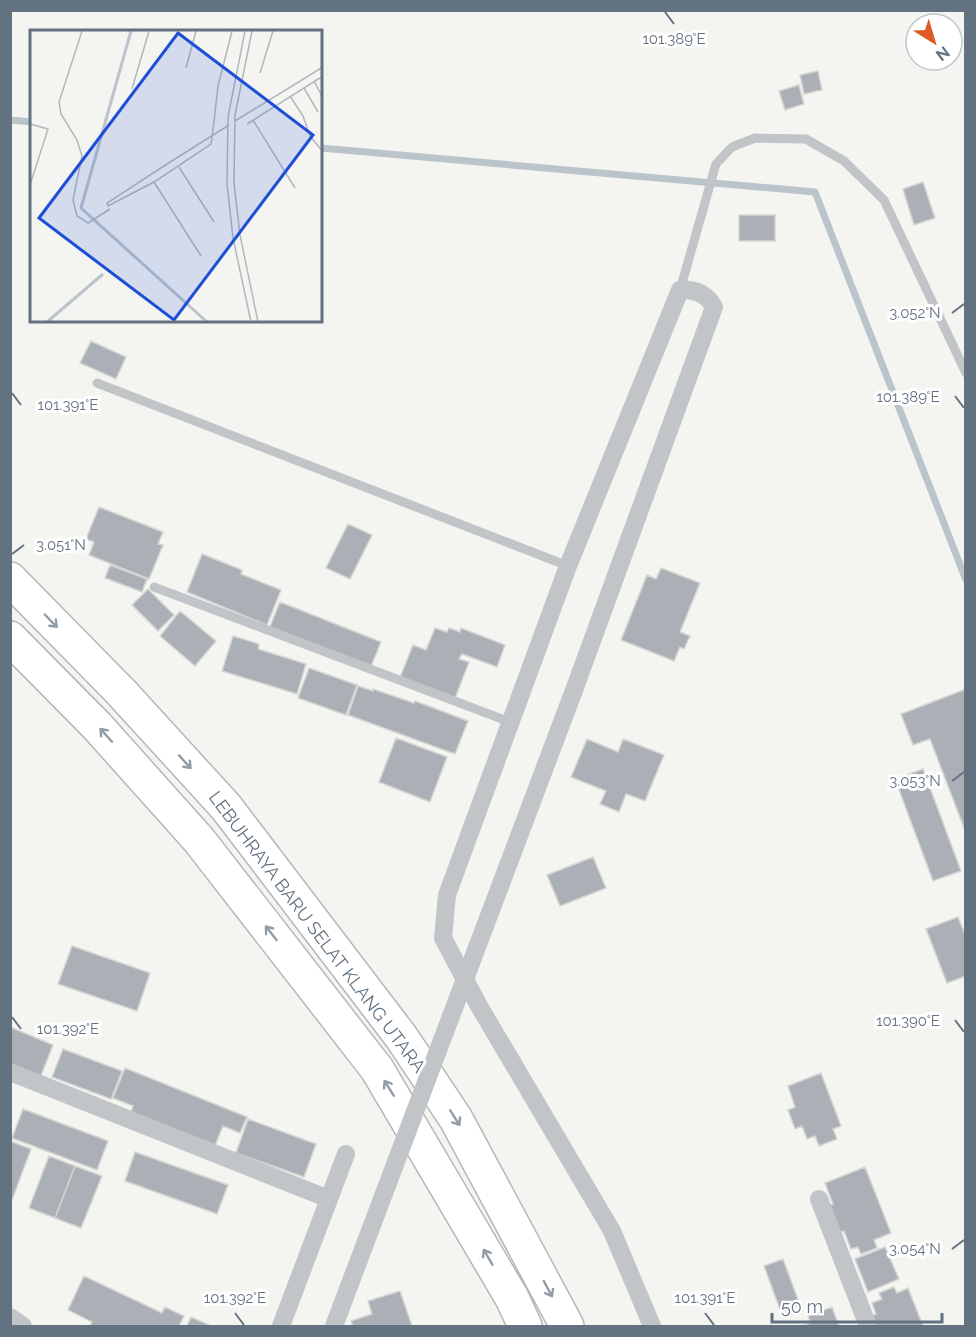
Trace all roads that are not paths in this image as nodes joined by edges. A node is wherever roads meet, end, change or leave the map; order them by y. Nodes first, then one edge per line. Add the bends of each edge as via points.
1 (680, 290) junction
2 (966, 373) edge
3 (97, 383) dead end
4 (568, 566) junction
5 (10, 579) edge
6 (154, 586) dead end
7 (10, 638) edge
8 (510, 722) junction
9 (10, 1072) edge
10 (346, 1154) dead end
11 (329, 1198) junction
12 (819, 1199) dead end
13 (10, 1317) edge
14 (23, 1326) edge
15 (281, 1326) edge
16 (334, 1326) edge
17 (525, 1326) edge
18 (567, 1326) edge
19 (652, 1326) edge
20 (868, 1326) edge

1 - 2 lane via 716,164 732,147 755,138 806,139 844,160 885,200
1 - 4 street
1 - 16 street, bridge via 708,296 714,307
3 - 4 lane
4 - 8 street
5 -> 18 highway, LEBUHRAYA BARU SELAT KLANG UTARA via 226,807 402,1038 456,1119
6 - 8 lane
17 -> 7 highway, LEBUHRAYA BARU SELAT KLANG UTARA via 377,1069 199,840 97,726
8 - 19 street via 447,895 443,938 612,1231
9 - 11 street
10 - 11 street
11 - 15 street
12 - 20 street
13 - 14 street

